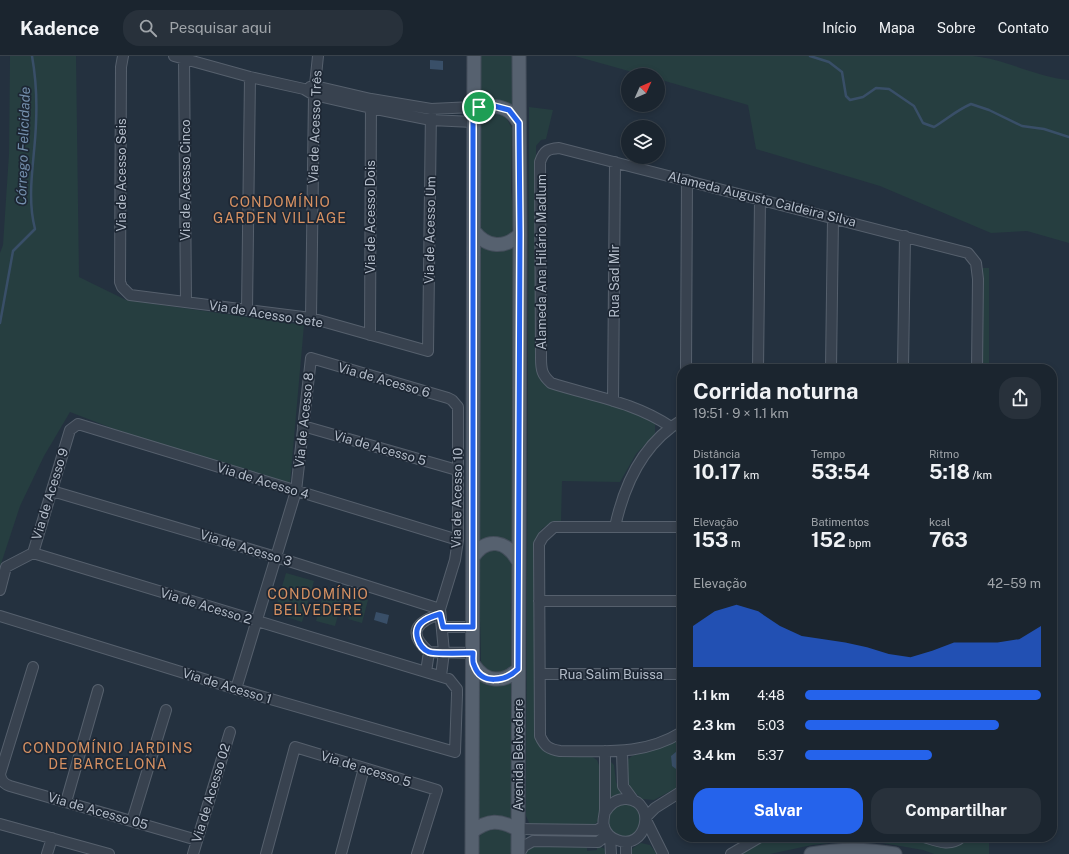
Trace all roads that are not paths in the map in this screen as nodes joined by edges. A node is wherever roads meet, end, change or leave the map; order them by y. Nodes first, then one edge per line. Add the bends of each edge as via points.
1 (123, 56) edge
2 (318, 56) edge
3 (474, 56) edge
4 (519, 56) edge
5 (179, 57) edge
6 (250, 77) junction
7 (315, 90) junction
8 (371, 103) junction
9 (456, 107) junction
10 (474, 107) junction
11 (431, 109) junction
12 (431, 120) junction
13 (456, 121) junction
14 (473, 122) junction
15 (519, 123) junction
16 (548, 149) joint
17 (615, 162) junction
18 (687, 180) junction
19 (760, 199) junction
20 (833, 218) junction
21 (474, 231) junction
22 (520, 234) junction
23 (905, 236) junction
24 (126, 292) joint
25 (186, 302) junction
26 (247, 310) junction
27 (311, 318) junction
28 (370, 335) junction
29 (428, 351) joint
30 (311, 358) joint
31 (686, 364) edge
32 (758, 364) edge
33 (831, 364) edge
34 (903, 364) edge
35 (977, 364) edge
36 (613, 401) junction
37 (456, 403) joint
38 (677, 423) edge
39 (303, 426) junction
40 (670, 427) junction
41 (70, 430) joint
42 (457, 470) junction
43 (52, 491) junction
44 (296, 491) junction
45 (615, 527) junction
46 (677, 527) edge
47 (458, 540) junction
48 (33, 553) junction
49 (276, 557) junction
50 (473, 557) junction
51 (518, 561) junction
52 (0, 590) edge
53 (539, 601) junction
54 (677, 601) edge
55 (440, 611) junction
56 (0, 616) edge
57 (256, 621) junction
58 (443, 627) junction
59 (473, 627) junction
60 (429, 652) junction
61 (444, 652) junction
62 (473, 659) junction
63 (33, 667) dead end
64 (518, 669) junction
65 (426, 672) junction
66 (540, 674) junction
67 (677, 674) edge
68 (445, 678) junction
69 (236, 689) junction
70 (98, 690) dead end
71 (166, 710) dead end
72 (230, 732) dead end
73 (677, 735) edge
74 (605, 751) junction
75 (622, 751) junction
76 (364, 768) junction
77 (0, 776) edge
78 (677, 794) edge
79 (677, 794) edge
80 (66, 802) junction
81 (636, 802) junction
82 (605, 812) junction
83 (646, 818) junction
84 (132, 821) junction
85 (0, 824) edge
86 (518, 829) junction
87 (472, 832) junction
88 (608, 832) junction
89 (639, 836) junction
90 (52, 838) junction
91 (197, 840) junction
92 (626, 842) junction
93 (751, 842) edge
94 (945, 842) edge
95 (956, 842) edge
96 (662, 851) edge
97 (48, 854) edge
98 (109, 854) edge
99 (192, 854) edge
100 (266, 854) edge
101 (341, 854) edge
102 (417, 854) edge
103 (472, 854) edge
104 (519, 854) edge
105 (611, 854) edge
106 (626, 854) edge
107 (731, 854) edge
108 (811, 854) edge
109 (895, 854) edge

1 - 24 street, Via de Acesso Seis via 120,282
2 - 7 street, Via de Acesso Três
3 - 10 main road
4 - 15 main road, Avenida Belvedere
5 - 6 street
5 - 25 street, Via de Acesso Cinco
6 - 7 street
6 - 26 street
7 - 8 street
7 - 27 street, Via de Acesso Três
8 - 11 street
8 - 12 street
8 - 28 street, Via de Acesso Dois
9 - 10 street
9 - 11 street
9 - 13 street
10 - 14 main road
10 - 15 main road via 502,107 515,116
11 - 12 street, Via de Acesso Um
12 - 13 street
12 - 29 street, Via de Acesso Um
13 - 14 street
14 - 21 main road
15 - 22 main road, Avenida Belvedere
16 - 17 street, Alameda Augusto Caldeira Silva via 559,148
16 - 36 street, Alameda Ana Hilário Madlum via 543,153 540,162 541,370 551,383
17 - 18 street, Alameda Augusto Caldeira Silva
17 - 36 street, Rua Sad Mir
18 - 19 street, Alameda Augusto Caldeira Silva
18 - 31 street
19 - 20 street, Alameda Augusto Caldeira Silva
19 - 32 street
20 - 23 street, Alameda Augusto Caldeira Silva
20 - 33 street
21 - 22 main road via 478,237 492,245 508,243
21 - 50 main road
22 - 51 main road, Avenida Belvedere
23 - 34 street
23 - 35 street, Alameda Augusto Caldeira Silva via 960,250 973,257 978,279
24 - 25 street, Via de Acesso Sete via 130,295
25 - 26 street, Via de Acesso Sete
26 - 27 street, Via de Acesso Sete
27 - 28 street, Via de Acesso Sete
28 - 29 street, Via de Acesso Sete
30 - 37 street, Via de Acesso 6 via 448,398
30 - 39 street, Via de Acesso 8
36 - 40 street via 655,416
37 - 42 street, Via de Acesso 10
38 - 40 street
39 - 42 street, Via de Acesso 5
39 - 44 street, Via de Acesso 8
40 - 45 street via 643,456 629,478
41 - 43 street, Via de Acesso 9
41 - 44 street, Via de Acesso 4 via 78,424
42 - 47 street, Via de Acesso 10
43 - 48 street, Via de Acesso 9
43 - 49 street, Via de Acesso 3
44 - 47 street, Via de Acesso 4
44 - 49 street, Via de Acesso 8
45 - 46 street
45 - 53 street via 562,526 548,530 539,544
47 - 55 street, Via de Acesso 10 via 455,560
48 - 52 street, Via de Acesso 9 via 6,567
48 - 57 street, Via de Acesso 2
49 - 55 street, Via de Acesso 3
49 - 57 street, Via de Acesso 8
50 - 51 main road via 484,545 492,543 508,548
50 - 59 main road
51 - 64 main road, Avenida Belvedere
53 - 54 street
53 - 66 street
55 - 58 street
55 - 60 street via 419,624 416,633 419,643
56 - 69 street, Via de Acesso 1
57 - 65 street, Via de Acesso 2
57 - 69 street, Via de Acesso 8
58 - 59 street
58 - 61 street
59 - 62 main road
60 - 61 street
60 - 65 street
61 - 62 street
61 - 68 street
62 - 64 main road via 478,673 486,678 504,679
62 - 87 main road
63 - 77 street
64 - 86 main road, Avenida Belvedere
65 - 68 street, Via de Acesso 2
66 - 67 street, Rua Salim Buissa
66 - 74 street via 540,736 544,745 550,750 560,751
68 - 69 street, Via de Acesso 1 via 456,689 457,695 456,752
70 - 80 street
71 - 84 street
72 - 91 street, Via de Acesso 02
73 - 75 street via 641,750
74 - 75 street
74 - 82 street
75 - 81 street via 623,786
76 - 100 street, Via de acesso 5 via 295,747
76 - 101 street
76 - 102 street, Via de acesso 5 via 438,790
77 - 80 street, Via de Acesso 05 via 5,784 10,786
78 - 81 street via 662,801
79 - 83 street via 655,808
80 - 84 street, Via de Acesso 05
81 - 82 street via 620,799 608,806
81 - 83 street
82 - 88 street
83 - 89 street via 646,826
83 - 96 street
84 - 91 street, Via de Acesso 05
85 - 90 street
86 - 87 main road via 499,821 480,825
86 - 88 street
86 - 104 main road, Avenida Belvedere
87 - 103 main road
88 - 92 street
88 - 104 street via 598,842 533,842 524,846
88 - 105 street
89 - 92 street
89 - 96 street via 649,840
90 - 97 street
90 - 98 street
91 - 99 street, Via de Acesso 02
92 - 106 street
93 - 107 street
94 - 95 street
108 - 109 main road via 852,850

